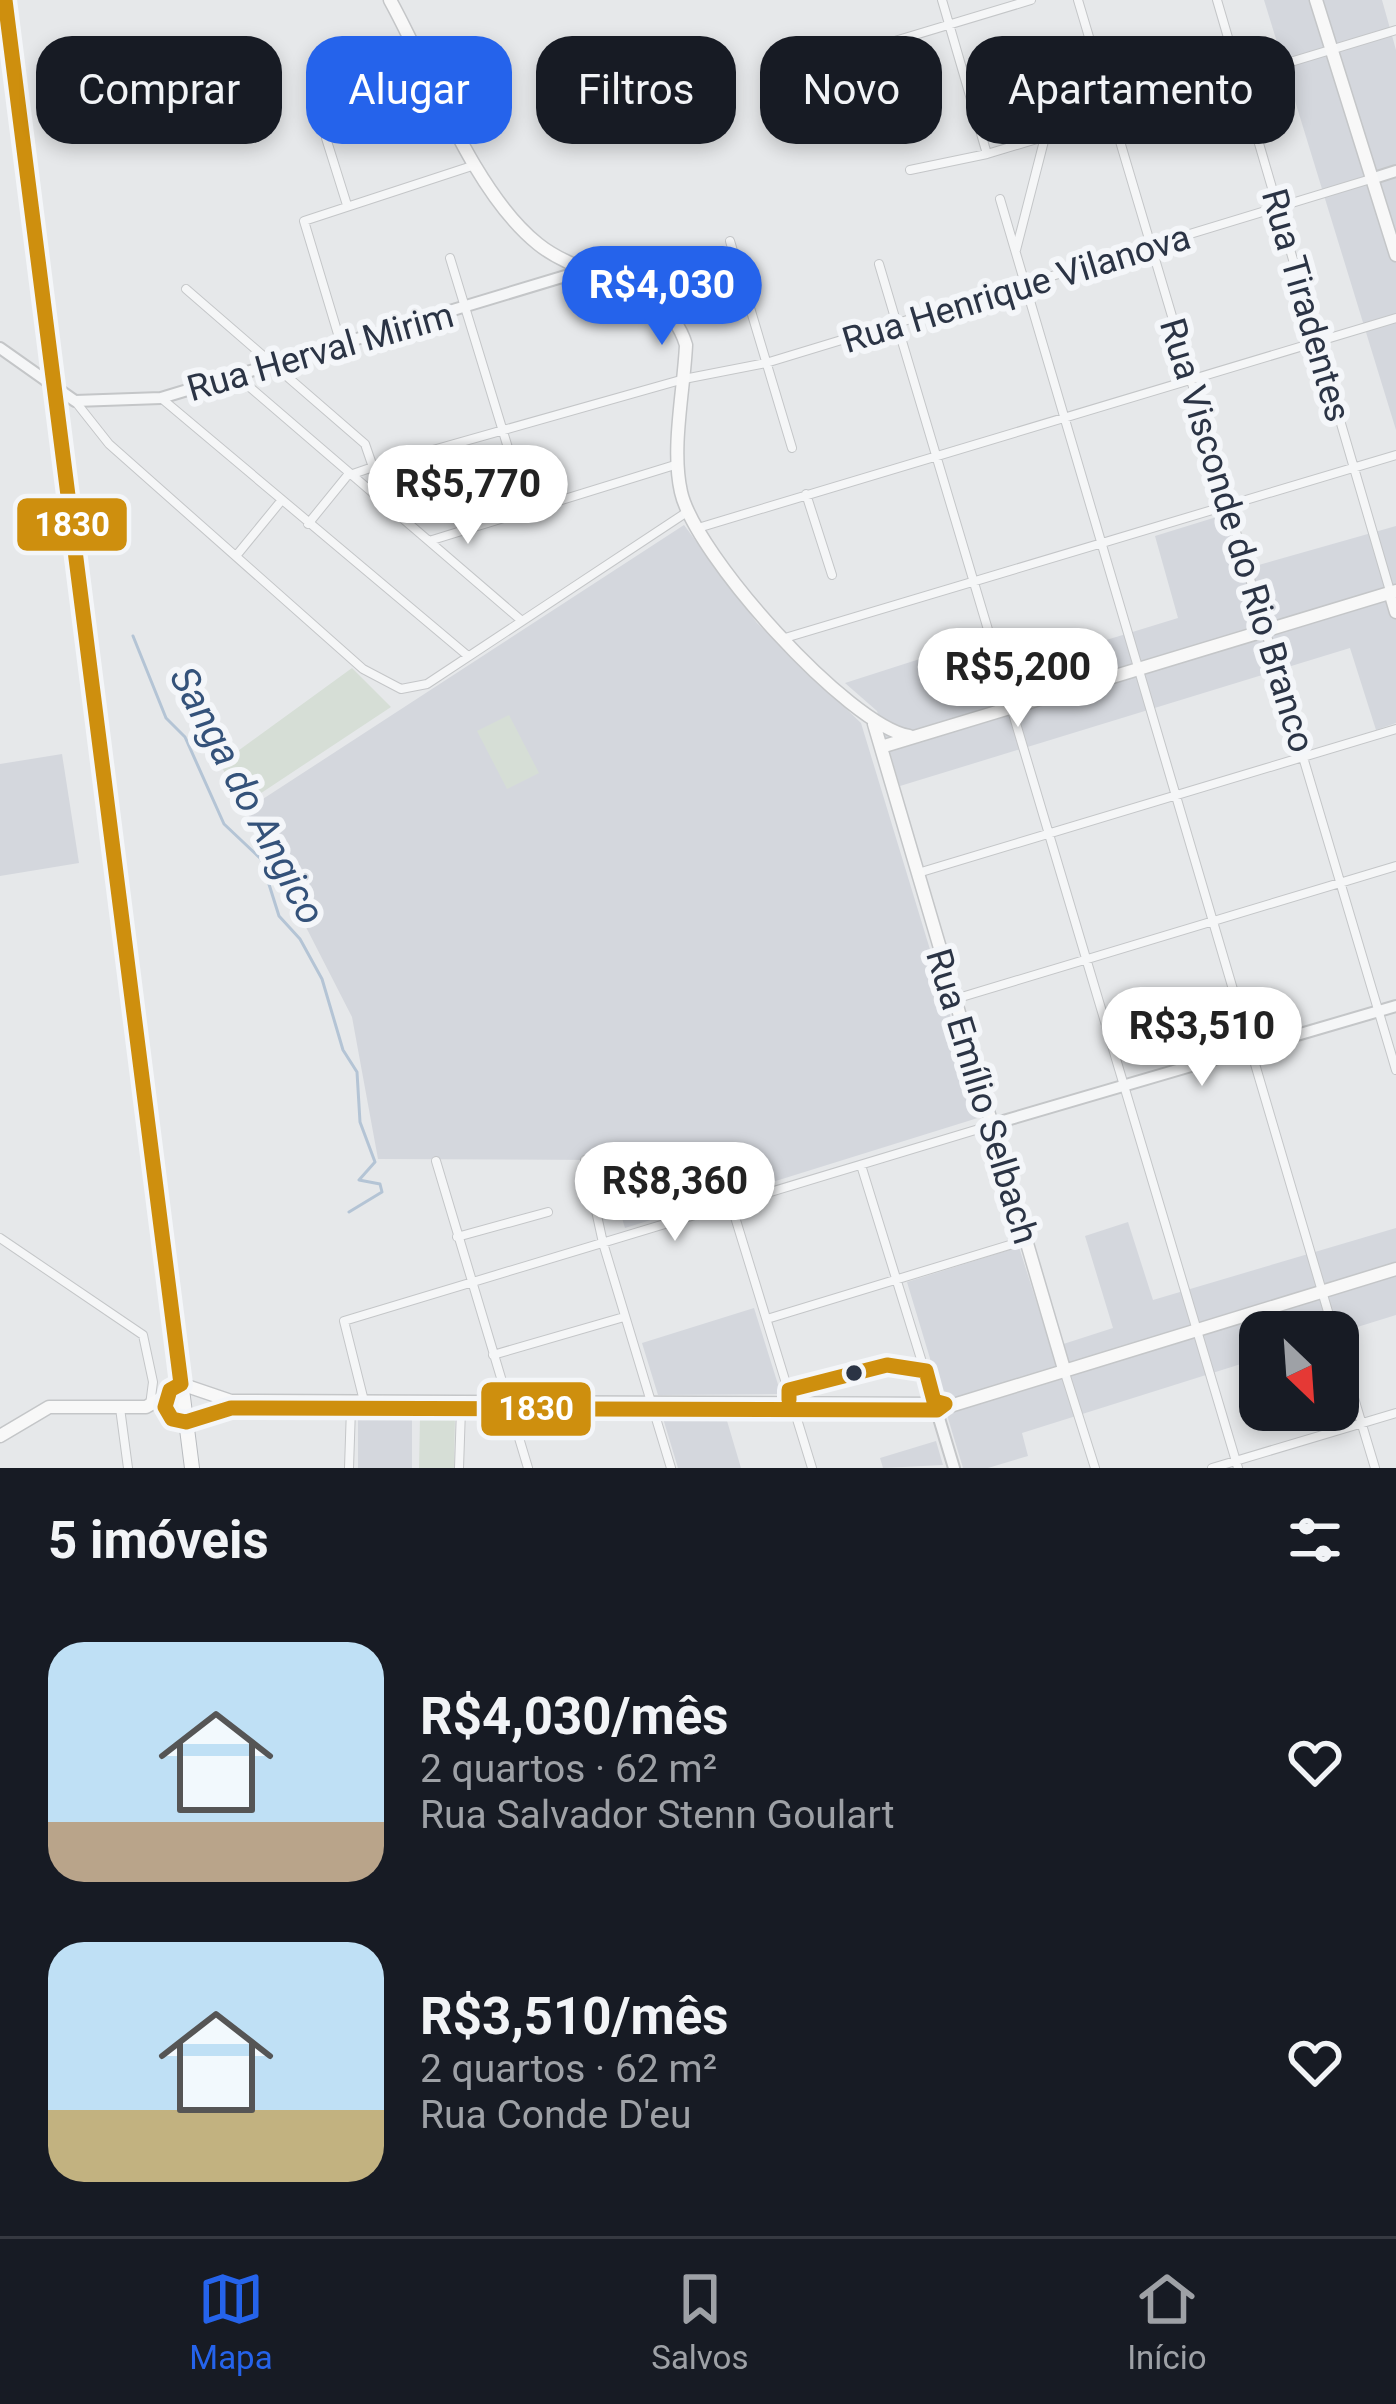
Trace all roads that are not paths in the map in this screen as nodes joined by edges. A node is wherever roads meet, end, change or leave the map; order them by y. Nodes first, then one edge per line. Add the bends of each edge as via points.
1 (5, 0) edge
2 (390, 0) edge
3 (942, 0) edge
4 (1030, 0) edge
5 (1078, 0) edge
6 (1216, 0) edge
7 (1316, 0) edge
8 (949, 24) junction
9 (1396, 30) edge
10 (910, 36) edge
11 (1089, 36) edge
12 (1228, 36) edge
13 (1332, 49) junction
14 (1295, 61) edge
15 (328, 144) edge
16 (1019, 144) edge
17 (1043, 144) edge
18 (1121, 144) edge
19 (1260, 144) edge
20 (987, 154) junction
21 (475, 165) junction
22 (910, 170) dead end
23 (1396, 172) edge
24 (1374, 178) junction
25 (1000, 199) dead end
26 (347, 205) junction
27 (1279, 209) junction
28 (730, 242) dead end
29 (1151, 247) junction
30 (1396, 255) edge
31 (1015, 256) junction
32 (450, 258) dead end
33 (879, 264) dead end
34 (583, 272) junction
35 (1022, 285) junction
36 (186, 290) dead end
37 (466, 308) junction
38 (1396, 318) edge
39 (898, 323) junction
40 (1317, 340) junction
41 (341, 345) junction
42 (0, 348) edge
43 (766, 363) junction
44 (274, 365) junction
45 (238, 376) junction
46 (1190, 377) junction
47 (684, 379) junction
48 (55, 391) junction
49 (160, 398) junction
50 (75, 401) junction
51 (1062, 416) junction
52 (502, 429) junction
53 (792, 448) dead end
54 (938, 453) junction
55 (1396, 455) edge
56 (680, 464) junction
57 (373, 467) junction
58 (1355, 468) junction
59 (347, 476) junction
60 (806, 494) junction
61 (281, 501) junction
62 (386, 506) junction
63 (1230, 506) junction
64 (527, 510) junction
65 (687, 512) junction
66 (308, 524) junction
67 (696, 528) junction
68 (428, 542) junction
69 (1102, 544) junction
70 (236, 556) junction
71 (832, 575) dead end
72 (975, 583) junction
73 (1393, 592) edge
74 (1396, 612) edge
75 (522, 621) junction
76 (1268, 629) junction
77 (783, 638) junction
78 (468, 656) junction
79 (1140, 667) junction
80 (1011, 708) junction
81 (874, 724) junction
82 (1396, 729) edge
83 (909, 736) junction
84 (881, 747) junction
85 (1305, 757) junction
86 (1179, 795) junction
87 (1049, 833) junction
88 (1396, 866) edge
89 (917, 874) junction
90 (1341, 881) junction
91 (1216, 919) junction
92 (1086, 958) junction
93 (954, 999) junction
94 (1396, 1006) edge
95 (1379, 1012) junction
96 (1252, 1050) junction
97 (1396, 1070) edge
98 (1124, 1088) junction
99 (994, 1124) junction
100 (585, 1160) dead end
101 (436, 1161) dead end
102 (861, 1165) junction
103 (731, 1204) junction
104 (548, 1212) dead end
105 (0, 1238) edge
106 (457, 1238) junction
107 (1026, 1240) junction
108 (603, 1243) junction
109 (1396, 1269) edge
110 (898, 1279) junction
111 (471, 1283) junction
112 (1322, 1291) junction
113 (1328, 1311) edge
114 (625, 1316) junction
115 (767, 1319) junction
116 (1194, 1331) junction
117 (493, 1355) junction
118 (1064, 1369) junction
119 (182, 1389) junction
120 (793, 1404) junction
121 (360, 1405) junction
122 (434, 1405) junction
123 (508, 1405) junction
124 (652, 1405) junction
125 (939, 1405) junction
126 (151, 1406) junction
127 (120, 1408) junction
128 (461, 1409) junction
129 (1396, 1413) edge
130 (1359, 1414) edge
131 (185, 1418) junction
132 (1362, 1424) junction
133 (0, 1436) edge
134 (191, 1461) edge
135 (1237, 1464) edge
136 (128, 1468) edge
137 (350, 1468) edge
138 (460, 1468) edge
139 (528, 1468) edge
140 (671, 1468) edge
141 (812, 1468) edge
142 (955, 1468) edge
143 (1095, 1468) edge
144 (1213, 1468) edge
145 (1375, 1468) edge

1 - 48 highway
2 - 21 main road
3 - 8 street
4 - 8 street
5 - 11 street, Rua Visconde do Rio Branco
6 - 12 street, Rua Tiradentes
7 - 13 main road
8 - 10 street
8 - 20 street
9 - 13 street
13 - 14 street
13 - 24 main road
15 - 26 street
16 - 20 street
17 - 31 street
18 - 29 street, Rua Visconde do Rio Branco
19 - 27 street, Rua Tiradentes
20 - 22 street
21 - 26 street
21 - 34 main road via 514,224
23 - 24 street, Rua Henrique Vilanova
24 - 27 street, Rua Henrique Vilanova
24 - 30 main road
25 - 31 street
26 - 41 street via 304,221
27 - 29 street, Rua Henrique Vilanova
27 - 40 street, Rua Tiradentes
28 - 43 street
29 - 35 street, Rua Henrique Vilanova
29 - 46 street, Rua Visconde do Rio Branco
31 - 35 street
32 - 37 street
33 - 39 street
34 - 37 street, Rua Herval Mirim
34 - 47 main road via 669,311 686,344
35 - 39 street, Rua Henrique Vilanova
35 - 51 street
36 - 44 street
37 - 41 street, Rua Herval Mirim
37 - 52 street
38 - 40 street
39 - 43 street, Rua Henrique Vilanova
39 - 54 street
40 - 46 street
40 - 58 street, Rua Tiradentes
41 - 44 street, Rua Herval Mirim
42 - 48 street, Rua Herval Mirim
43 - 47 street, Rua Henrique Vilanova
43 - 53 street
44 - 45 street, Rua Herval Mirim
44 - 57 street via 365,444
45 - 49 street, Rua Herval Mirim
45 - 59 street
46 - 51 street
46 - 63 street, Rua Visconde do Rio Branco
47 - 52 street, Rua Henrique Vilanova
47 - 56 main road
48 - 50 street, Rua Herval Mirim
48 - 119 highway
49 - 50 street, Rua Herval Mirim
49 - 61 street
50 - 70 street via 109,444
51 - 54 street
51 - 69 street
52 - 57 street, Rua Henrique Vilanova
52 - 64 street
54 - 60 street
54 - 72 street
55 - 58 street
56 - 64 street
56 - 65 main road
57 - 59 street, Rua Henrique Vilanova
57 - 62 street
58 - 63 street
58 - 73 street, Rua Tiradentes
59 - 62 street
59 - 66 street
60 - 67 street
60 - 71 street
61 - 66 street
61 - 70 street
62 - 68 street
63 - 69 street
63 - 76 street, Rua Visconde do Rio Branco
64 - 68 street
65 - 67 main road
65 - 75 street
66 - 78 street
67 - 77 main road
68 - 75 street
69 - 72 street
69 - 79 street
70 - 78 street via 381,682 414,689
72 - 77 street
72 - 80 street
73 - 74 main road, Rua Tiradentes
73 - 76 main road
75 - 78 street
76 - 79 main road
76 - 85 street, Rua Visconde do Rio Branco
77 - 81 main road
79 - 80 main road
79 - 86 street
80 - 83 main road
80 - 87 street
81 - 83 main road
81 - 84 main road, Rua Emílio Selbach
82 - 85 street
83 - 84 main road
84 - 89 main road, Rua Emílio Selbach
85 - 86 street
85 - 90 street, Rua Visconde do Rio Branco
86 - 87 street
86 - 91 street
87 - 89 street
87 - 92 street
88 - 90 street
89 - 93 main road, Rua Emílio Selbach
90 - 91 street
90 - 95 street, Rua Visconde do Rio Branco
91 - 92 street
91 - 96 street
92 - 93 street
92 - 98 street
93 - 99 main road, Rua Emílio Selbach
94 - 95 street
95 - 96 street
95 - 97 street, Rua Visconde do Rio Branco
96 - 98 street
96 - 112 street
98 - 99 street
98 - 116 street
99 - 102 street
99 - 107 main road, Rua Emílio Selbach
100 - 108 street
101 - 106 street
102 - 103 street
102 - 110 street
103 - 108 street
103 - 115 street
104 - 106 street
105 - 126 street via 136,1328 148,1345
106 - 111 street
107 - 110 street
107 - 118 main road, Rua Emílio Selbach
108 - 111 street
108 - 114 street
109 - 112 main road
110 - 115 street
110 - 125 street
111 - 117 street
111 - 121 street via 344,1322
112 - 113 street
112 - 116 main road
114 - 117 street
114 - 124 street
115 - 120 street
116 - 118 main road
116 - 135 street
117 - 123 street
118 - 125 main road
118 - 143 street, Rua Emílio Selbach
119 - 121 main road via 231,1401
119 - 126 main road
119 - 131 highway
120 - 124 main road
120 - 125 main road
120 - 141 street
121 - 122 main road
121 - 122 main road
121 - 131 main road via 226,1408
121 - 137 street
122 - 123 main road
122 - 128 main road
123 - 124 main road
123 - 128 main road
123 - 139 street
124 - 140 street
125 - 142 street
126 - 127 main road
126 - 131 main road
127 - 133 main road via 49,1407
127 - 136 street
128 - 138 street
129 - 132 street
130 - 132 street
131 - 134 highway
132 - 135 street
132 - 145 street
135 - 144 street

